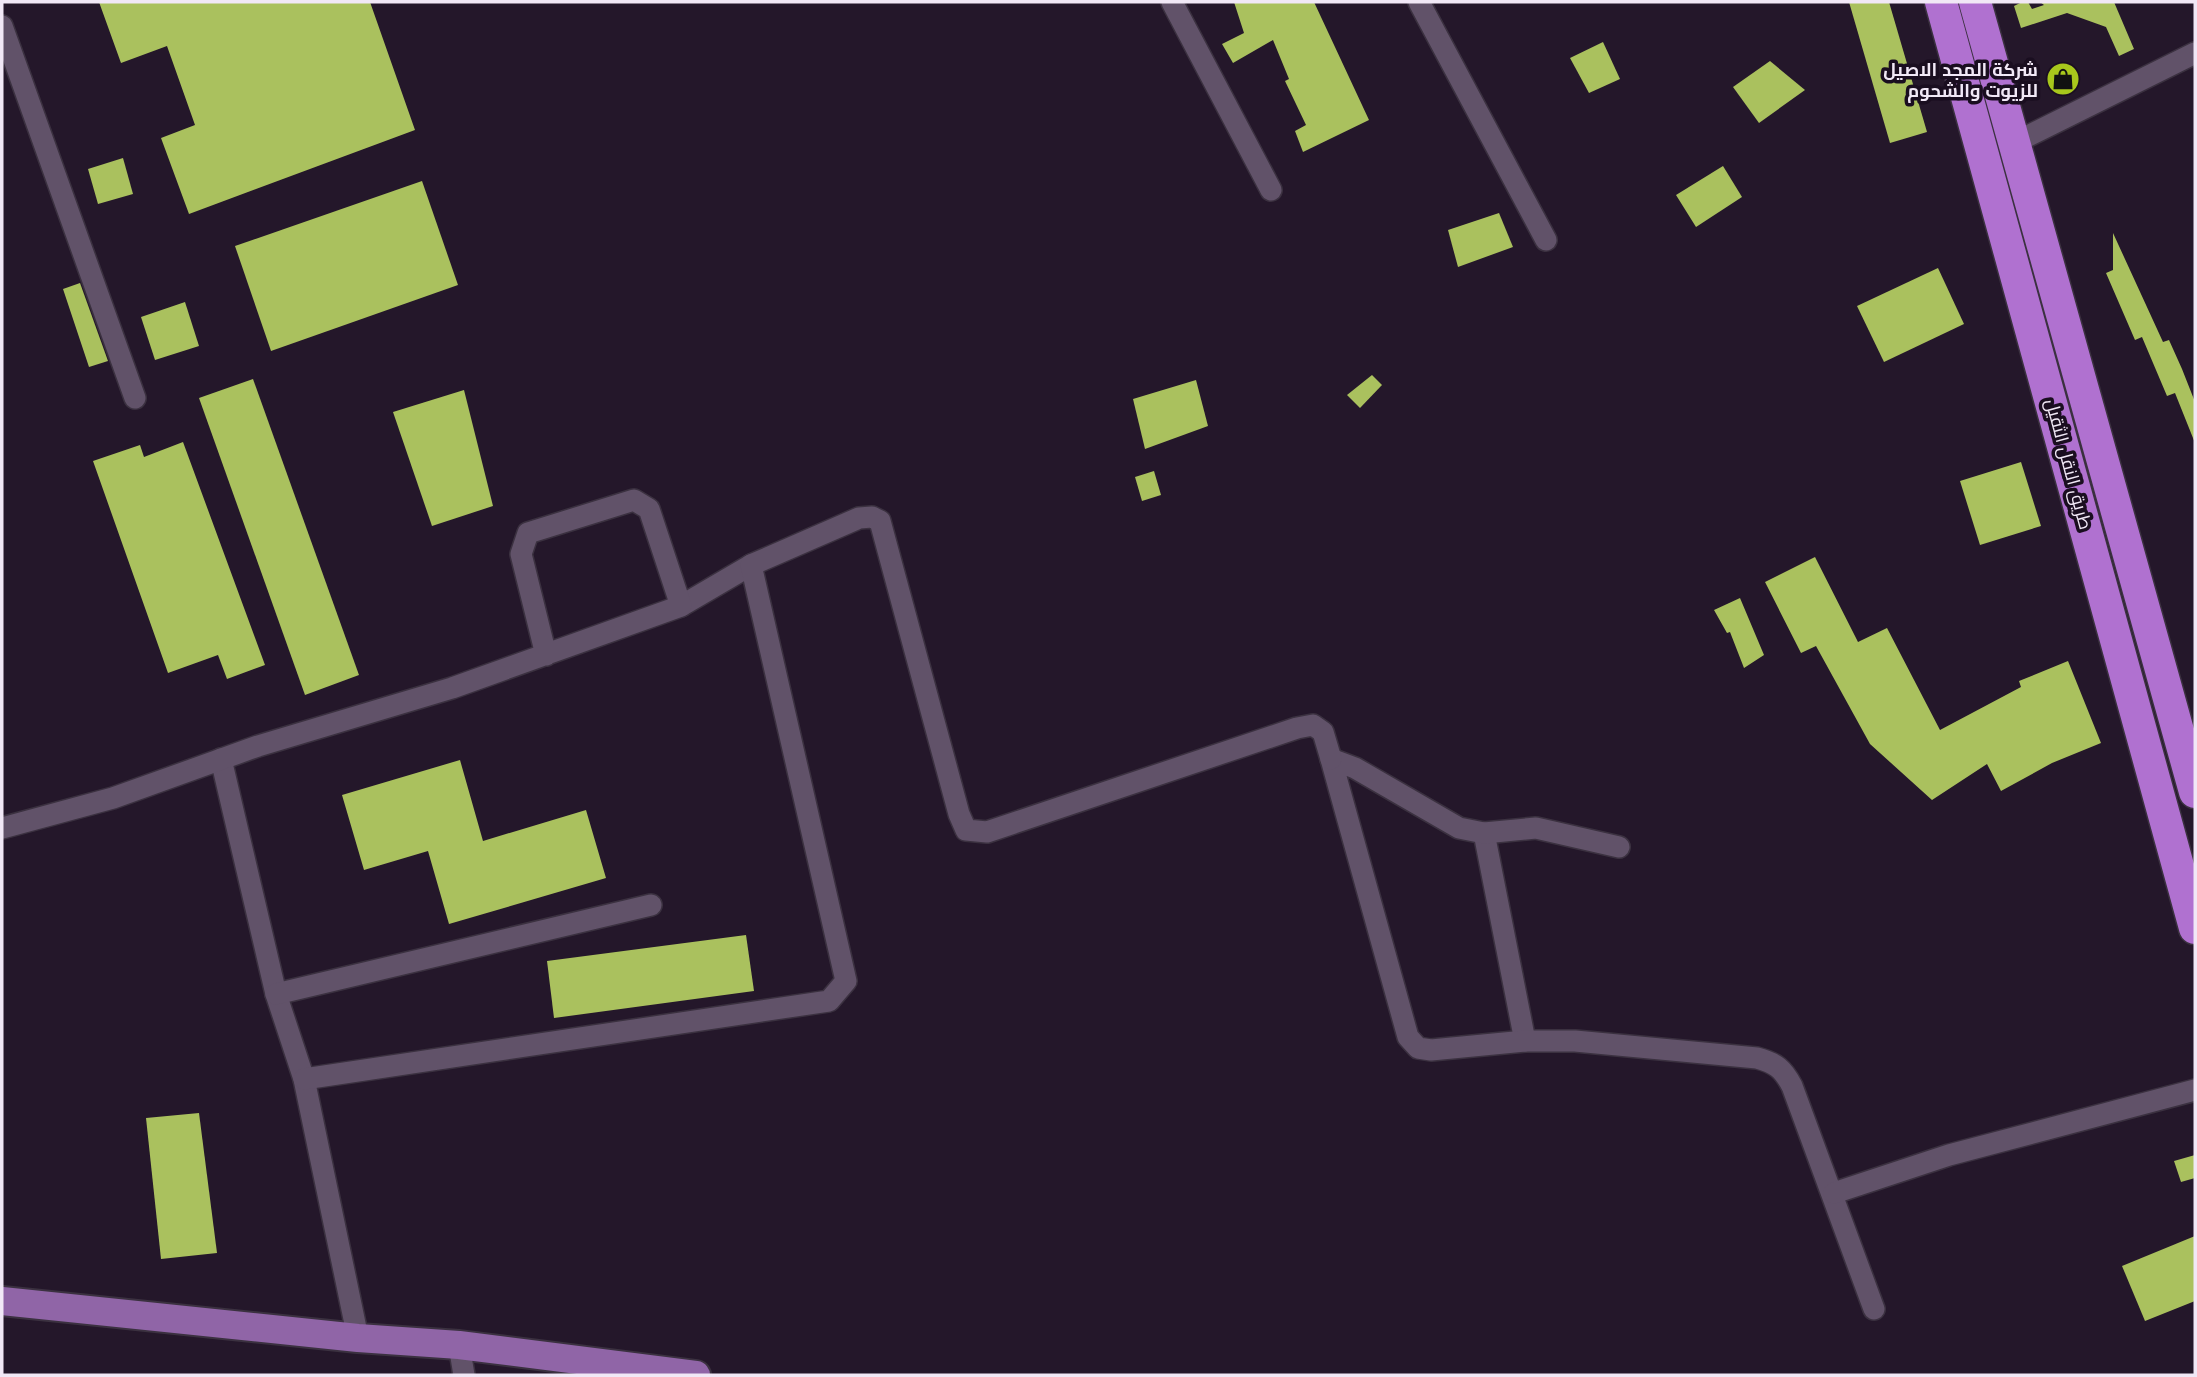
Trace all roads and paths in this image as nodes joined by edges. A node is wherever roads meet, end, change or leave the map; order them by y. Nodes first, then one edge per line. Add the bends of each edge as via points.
1 (1172, 2) edge
2 (1419, 2) edge
3 (1941, 2) edge
4 (1975, 2) edge
5 (2, 26) edge
6 (2195, 53) edge
7 (2014, 143) junction
8 (1271, 190) dead end
9 (1546, 240) dead end
10 (135, 398) dead end
11 (751, 565) junction
12 (681, 606) junction
13 (546, 655) junction
14 (221, 759) junction
15 (1331, 759) junction
16 (2195, 792) edge
17 (2, 828) edge
18 (1484, 833) junction
19 (1619, 847) dead end
20 (651, 905) dead end
21 (2195, 928) edge
22 (276, 994) junction
23 (1525, 1041) junction
24 (304, 1079) junction
25 (2195, 1090) edge
26 (1834, 1194) junction
27 (2, 1301) edge
28 (1874, 1310) dead end
29 (358, 1338) junction
30 (459, 1345) junction
31 (569, 1366) edge
32 (464, 1375) edge
33 (696, 1375) edge

1 - 8 street
2 - 9 street
3 - 21 highway, طريق النقل الثقيل
4 - 7 highway, طريق النقل الثقيل
5 - 10 street
6 - 7 street
7 - 16 highway, طريق النقل الثقيل
11 - 12 street
11 - 15 street via 859,518 880,521 966,830 987,832 1297,728 1313,725 1323,732
11 - 24 street via 846,981 839,993 829,1001
12 - 13 street
12 - 13 street via 649,509 634,500 528,533 521,554
13 - 14 street
14 - 17 street via 113,798
14 - 22 street
15 - 18 street via 1459,828
15 - 23 street via 1408,1037 1418,1048 1432,1050
18 - 19 street via 1536,828
18 - 23 street
20 - 22 street
22 - 24 street
23 - 26 street via 1575,1041 1772,1062 1783,1069 1792,1086
24 - 29 street
25 - 26 street via 1949,1155
26 - 28 street
27 - 29 main road
29 - 30 main road
30 - 31 main road
30 - 32 street
31 - 33 main road

